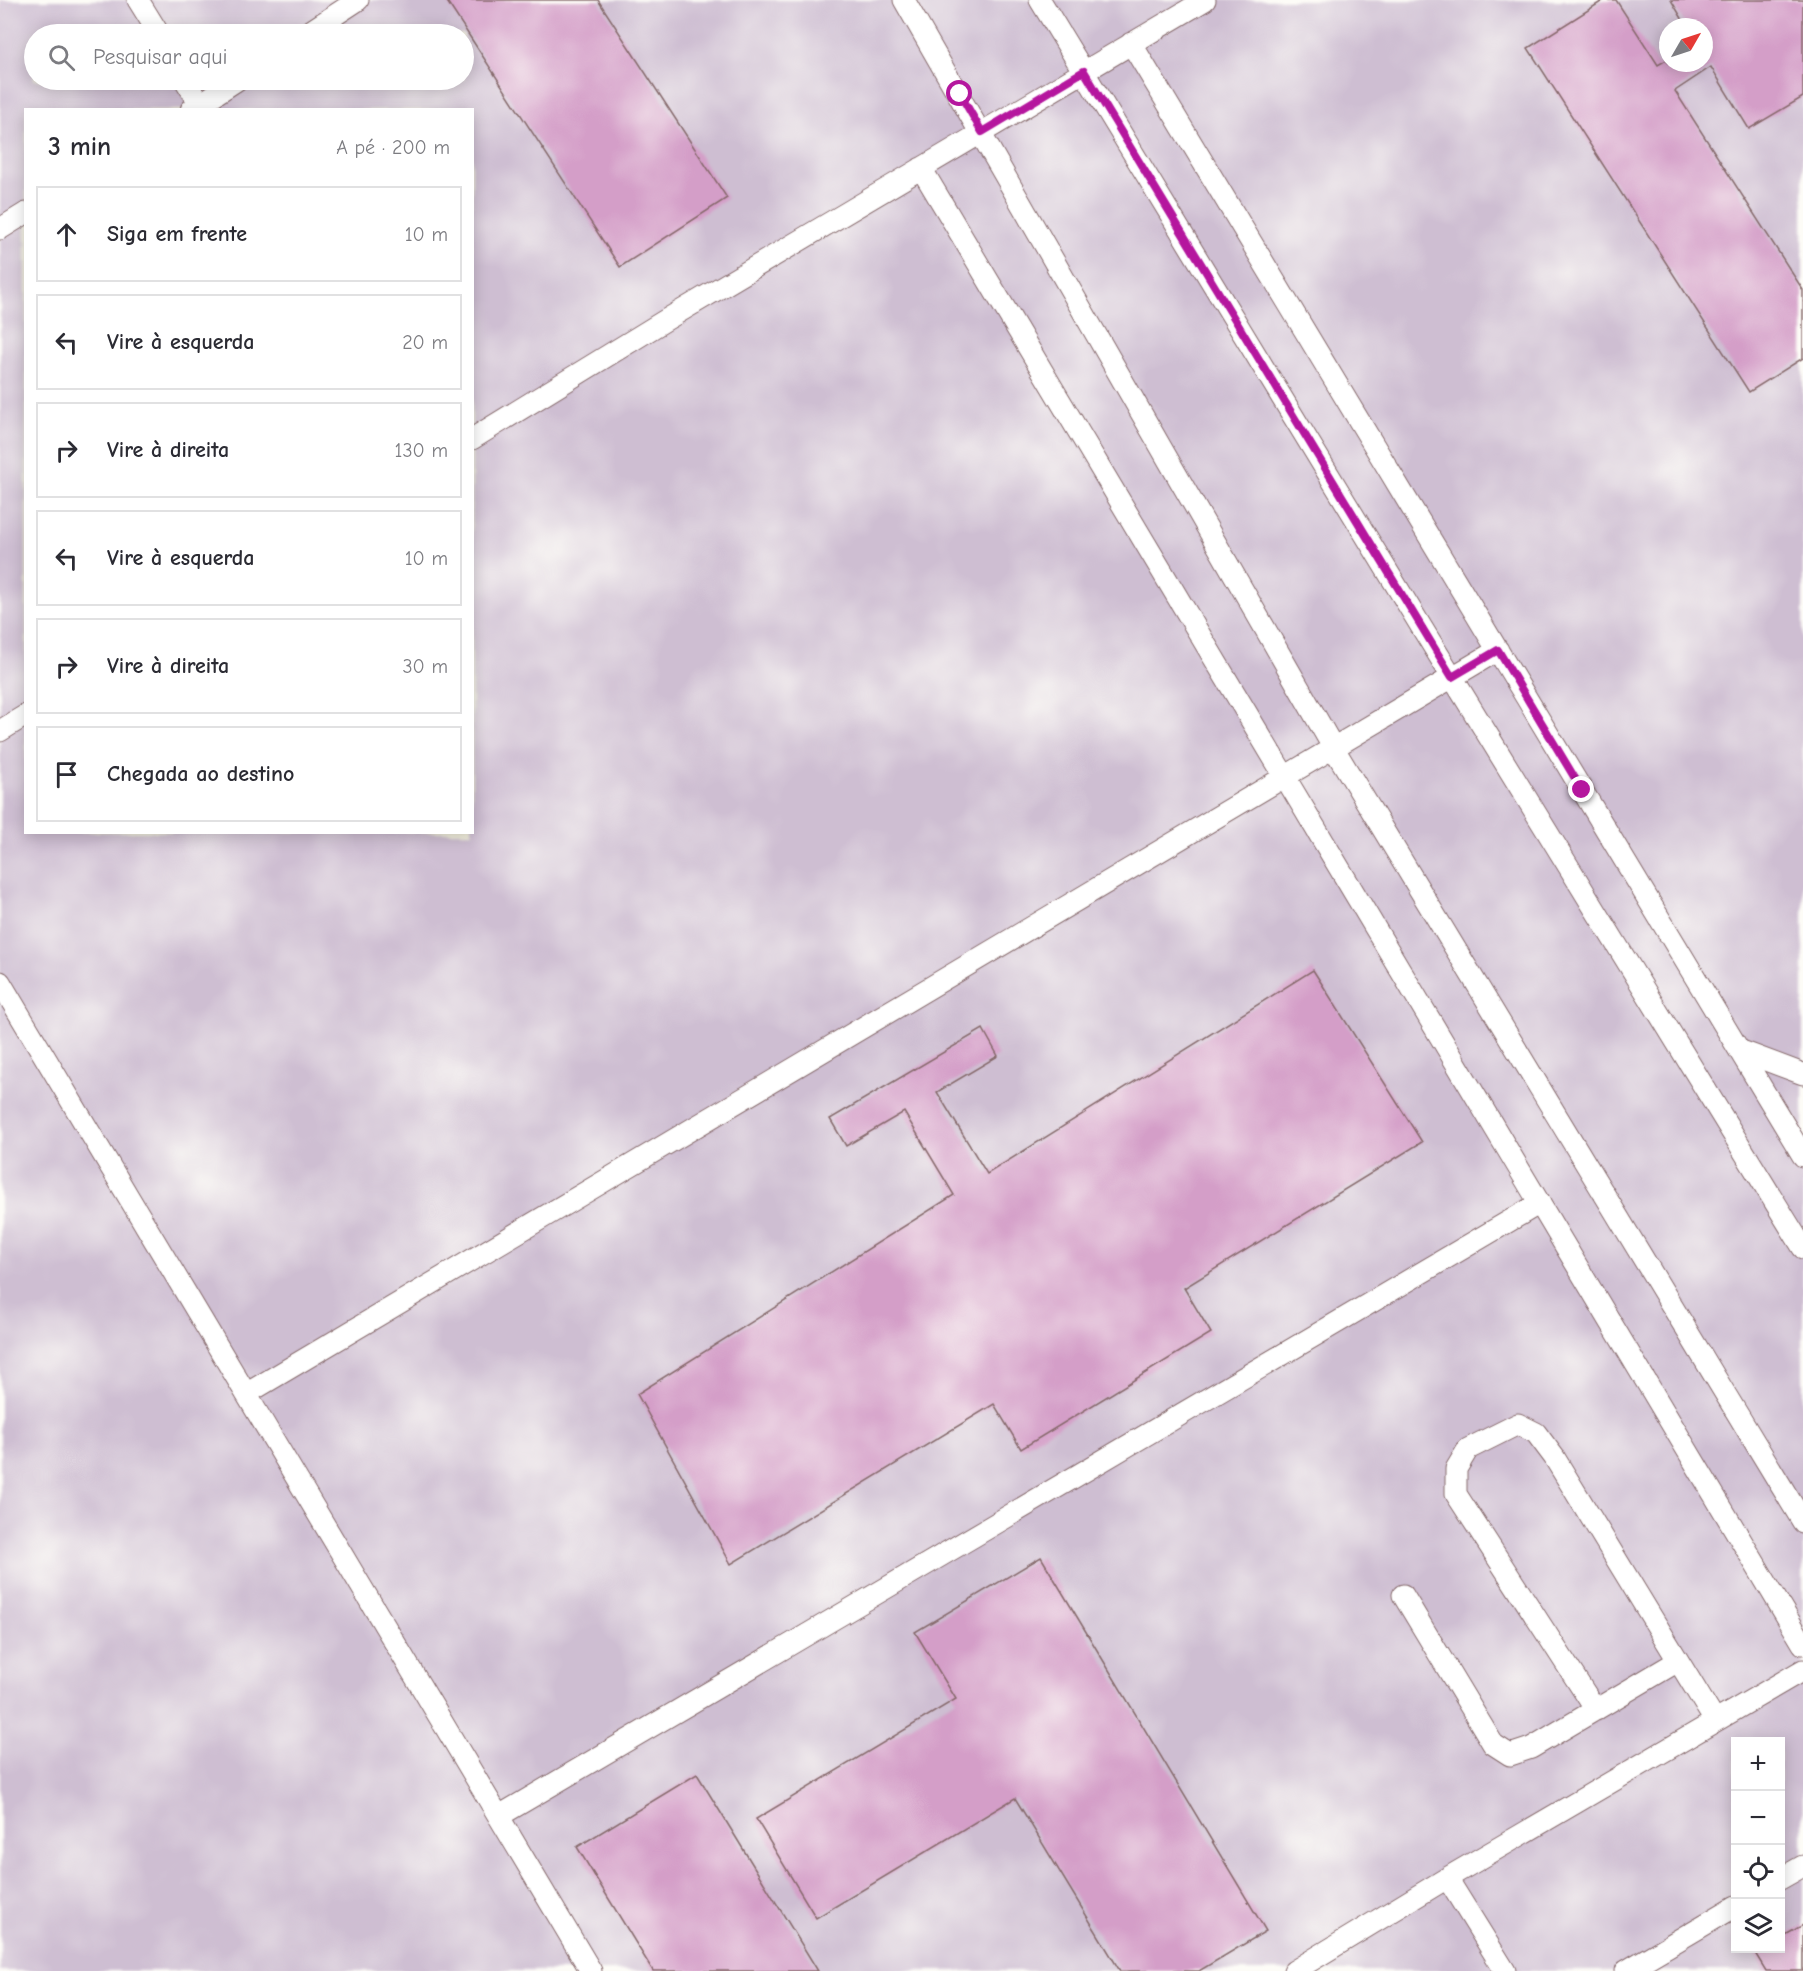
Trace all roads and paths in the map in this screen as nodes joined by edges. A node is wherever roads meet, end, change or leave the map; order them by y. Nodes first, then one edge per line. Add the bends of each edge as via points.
1 (138, 0) edge
2 (358, 0) edge
3 (904, 0) edge
4 (1040, 0) edge
5 (1206, 0) edge
6 (153, 24) edge
7 (321, 24) edge
8 (1131, 43) junction
9 (1084, 71) junction
10 (189, 90) edge
11 (222, 90) edge
12 (196, 107) edge
13 (982, 132) junction
14 (921, 168) junction
15 (24, 214) edge
16 (0, 229) edge
17 (474, 438) edge
18 (1498, 650) junction
19 (1452, 677) junction
20 (24, 716) edge
21 (0, 731) edge
22 (1333, 747) junction
23 (1285, 776) junction
24 (0, 982) edge
25 (1739, 1050) junction
26 (1803, 1074) edge
27 (1803, 1156) edge
28 (1540, 1203) junction
29 (1803, 1248) edge
30 (246, 1394) junction
31 (1803, 1522) edge
32 (1403, 1595) dead end
33 (1803, 1644) edge
34 (1678, 1661) junction
35 (1803, 1670) edge
36 (1596, 1710) junction
37 (1715, 1721) junction
38 (499, 1816) junction
39 (1803, 1866) edge
40 (1785, 1876) edge
41 (1447, 1878) junction
42 (1731, 1909) edge
43 (591, 1971) edge
44 (1294, 1971) edge
45 (1504, 1971) edge
46 (1626, 1971) edge

1 - 6 lane
2 - 7 lane
3 - 13 lane
4 - 9 lane
5 - 8 lane
8 - 9 lane
8 - 18 lane
9 - 13 lane
9 - 19 lane
10 - 12 lane
11 - 12 lane
13 - 14 lane
13 - 22 lane
14 - 17 lane
14 - 23 lane
15 - 16 lane
18 - 19 lane
18 - 25 lane
19 - 22 lane
19 - 29 lane
20 - 21 lane
22 - 23 lane
22 - 31 lane
23 - 28 lane
23 - 30 lane
24 - 30 lane
25 - 26 lane
25 - 27 lane
28 - 33 lane
28 - 38 lane
30 - 38 lane
32 - 36 lane via 1493,1744 1510,1755 1531,1748
34 - 36 lane
34 - 36 lane via 1536,1433 1518,1424 1468,1449 1456,1468 1456,1494
34 - 37 lane
35 - 37 lane
37 - 41 lane
38 - 43 lane
39 - 40 lane
41 - 44 lane
41 - 45 lane
42 - 46 lane

